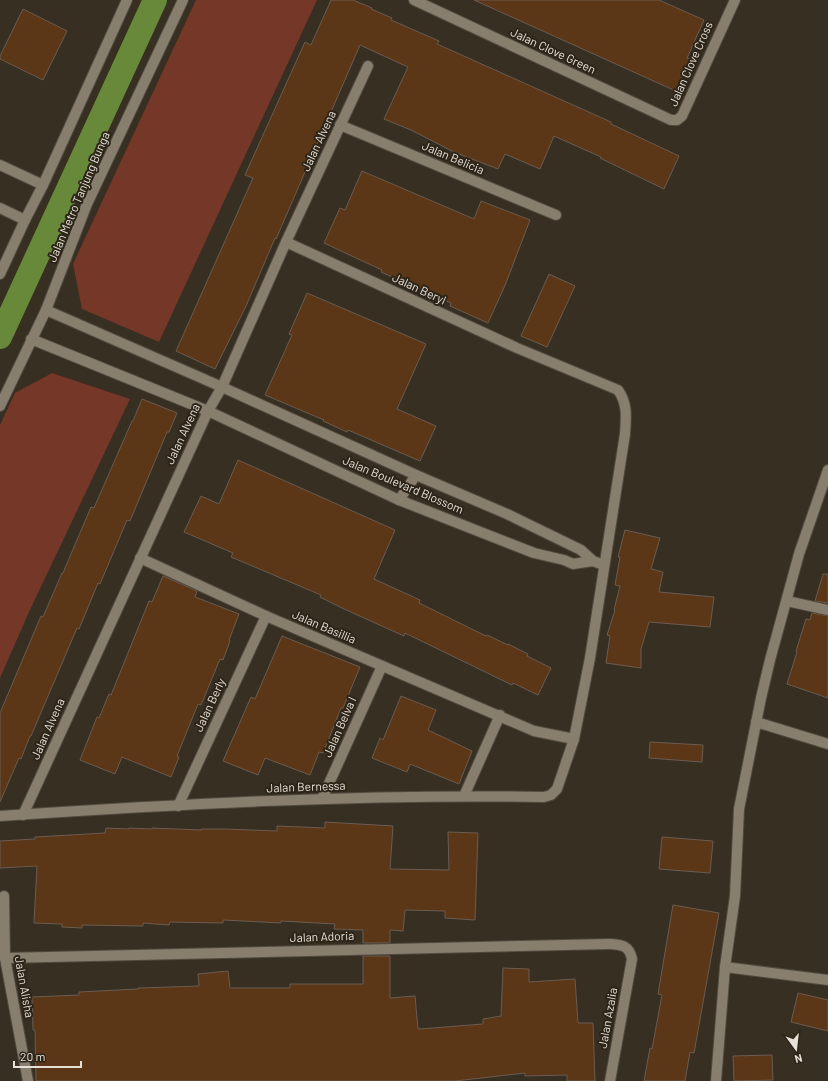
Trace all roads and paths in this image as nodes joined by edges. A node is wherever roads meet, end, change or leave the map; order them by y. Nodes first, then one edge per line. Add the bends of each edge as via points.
1 (127, 0) edge
2 (183, 0) edge
3 (414, 0) edge
4 (732, 1) edge
5 (368, 66) dead end
6 (682, 116) joint
7 (340, 125) junction
8 (0, 165) edge
9 (43, 185) junction
10 (0, 208) edge
11 (556, 215) dead end
12 (25, 220) junction
13 (286, 242) junction
14 (0, 274) edge
15 (46, 310) junction
16 (32, 339) junction
17 (222, 387) junction
18 (0, 406) edge
19 (208, 411) junction
20 (828, 470) edge
21 (416, 475) junction
22 (399, 500) junction
23 (140, 558) junction
24 (593, 561) junction
25 (604, 565) junction
26 (786, 600) junction
27 (828, 610) edge
28 (266, 616) junction
29 (382, 666) junction
30 (500, 716) junction
31 (756, 722) junction
32 (574, 739) junction
33 (828, 744) edge
34 (464, 796) junction
35 (322, 799) junction
36 (178, 806) junction
37 (23, 815) junction
38 (0, 816) edge
39 (4, 896) dead end
40 (5, 958) junction
41 (632, 959) joint
42 (725, 967) junction
43 (828, 980) edge
44 (28, 1081) edge
45 (610, 1081) edge
46 (716, 1081) edge

1 - 9 street
2 - 15 street, Jalan Metro Tanjung Bunga via 87,204
3 - 6 street, Jalan Clove Green via 666,118 677,120
4 - 6 street, Jalan Clove Cross
5 - 7 street, Jalan Alvena
7 - 11 street, Jalan Belicia
7 - 13 street, Jalan Alvena
8 - 9 street
9 - 12 street
10 - 12 street
12 - 14 street
13 - 17 street, Jalan Alvena
13 - 25 street, Jalan Beryl via 618,390 623,398 626,416 625,434
15 - 16 street, Jalan Metro Tanjung Bunga
15 - 17 street, Jalan Boulevard Blossom
16 - 18 street, Jalan Metro Tanjung Bunga
16 - 19 street, Jalan Boulevard Blossom
17 - 19 street, Jalan Alvena
17 - 21 street, Jalan Boulevard Blossom
19 - 22 street, Jalan Boulevard Blossom
19 - 23 street, Jalan Alvena
20 - 26 street
21 - 22 street
21 - 24 street, Jalan Boulevard Blossom via 507,514 581,550
22 - 24 street, Jalan Boulevard Blossom via 534,553 573,564
23 - 28 street, Jalan Basillia
23 - 37 street, Jalan Alvena
24 - 25 street, Jalan Boulevard Blossom
25 - 32 street, Jalan Bernessa via 590,658
26 - 27 street
26 - 31 street
28 - 29 street, Jalan Basillia
28 - 36 street, Jalan Berly
29 - 30 street, Jalan Basillia
29 - 35 street, Jalan Belva I
30 - 32 street, Jalan Basillia via 534,731
30 - 34 street
31 - 33 street
31 - 42 street via 739,809 735,896
32 - 34 street, Jalan Bernessa via 557,789 551,795
34 - 35 street, Jalan Bernessa
35 - 36 street, Jalan Bernessa
36 - 37 street, Jalan Bernessa
37 - 38 street, Jalan Bernessa
39 - 40 street, Jalan Alisha
40 - 41 street, Jalan Adoria via 609,944 624,946
40 - 44 street, Jalan Alisha
41 - 45 street, Jalan Azalia
42 - 43 street
42 - 46 street

